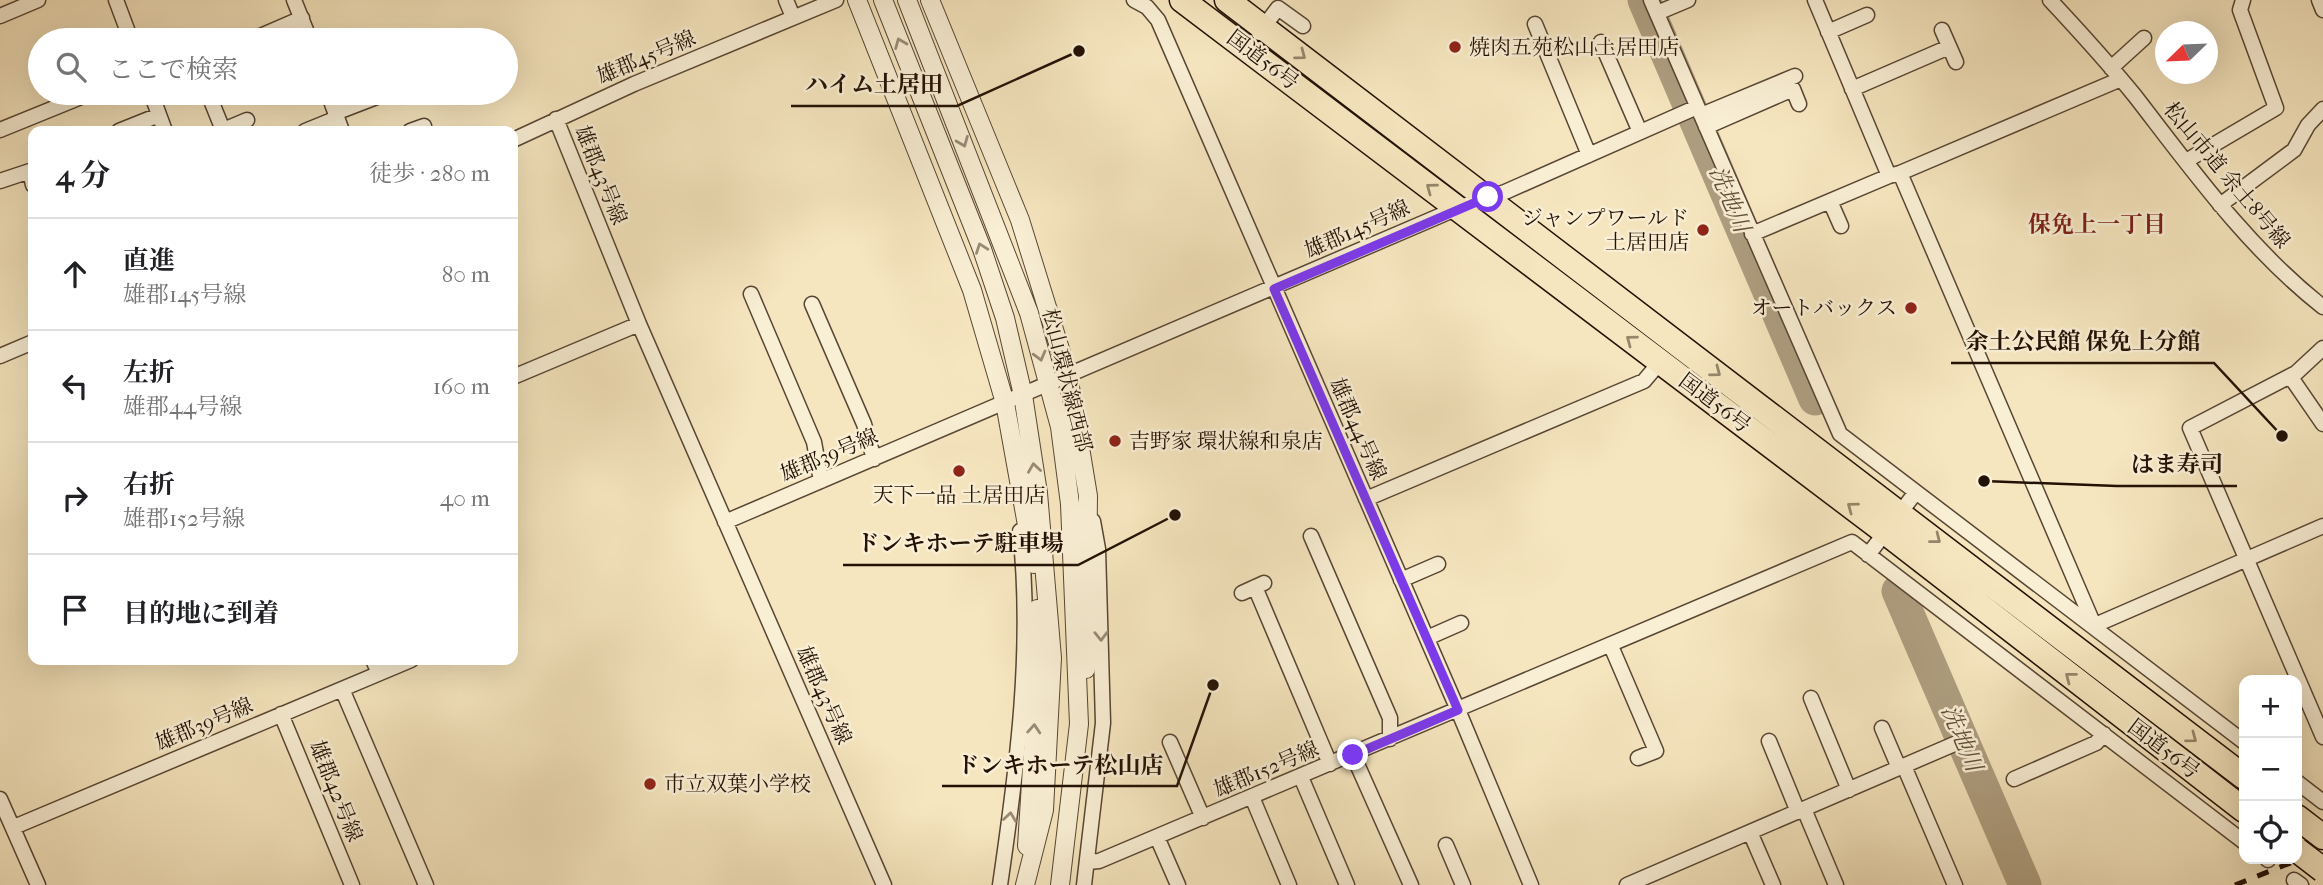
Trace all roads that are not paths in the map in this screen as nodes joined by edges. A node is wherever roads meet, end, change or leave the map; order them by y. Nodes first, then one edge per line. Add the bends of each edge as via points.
1 (38, 0) edge
2 (116, 0) edge
3 (294, 0) edge
4 (786, 0) edge
5 (836, 0) edge
6 (857, 0) edge
7 (883, 0) edge
8 (907, 0) edge
9 (930, 0) edge
10 (1134, 0) edge
11 (1182, 0) edge
12 (1227, 0) edge
13 (1688, 0) edge
14 (1815, 0) edge
15 (2050, 0) edge
16 (2243, 0) edge
17 (2319, 0) edge
18 (1654, 7) edge
19 (2323, 10) edge
20 (1867, 15) dead end
21 (0, 16) edge
22 (302, 18) junction
23 (793, 18) junction
24 (1535, 24) dead end
25 (1303, 26) dead end
26 (1264, 27) junction
27 (126, 28) edge
28 (279, 28) edge
29 (306, 28) edge
30 (1942, 30) dead end
31 (1828, 32) junction
32 (2144, 38) dead end
33 (1601, 42) dead end
34 (1950, 47) junction
35 (1248, 49) junction
36 (1956, 62) dead end
37 (2116, 74) junction
38 (1795, 76) dead end
39 (1852, 89) junction
40 (1799, 104) dead end
41 (61, 105) edge
42 (155, 105) edge
43 (212, 105) edge
44 (366, 105) edge
45 (2323, 110) edge
46 (159, 115) junction
47 (1701, 116) junction
48 (556, 119) junction
49 (247, 120) dead end
50 (338, 121) edge
51 (132, 126) edge
52 (163, 126) edge
53 (220, 126) edge
54 (233, 126) edge
55 (0, 130) edge
56 (1640, 132) junction
57 (518, 138) edge
58 (1589, 155) junction
59 (2186, 161) junction
60 (28, 172) edge
61 (1895, 175) junction
62 (0, 181) edge
63 (1488, 197) junction
64 (1830, 201) junction
65 (2220, 205) junction
66 (1458, 208) junction
67 (1841, 226) dead end
68 (1752, 234) junction
69 (1274, 289) junction
70 (751, 294) dead end
71 (812, 304) dead end
72 (2323, 307) edge
73 (760, 316) junction
74 (746, 322) dead end
75 (639, 324) junction
76 (28, 344) edge
77 (2323, 348) edge
78 (0, 356) edge
79 (1660, 362) junction
80 (518, 375) edge
81 (1068, 375) junction
82 (2290, 376) junction
83 (1048, 384) junction
84 (1023, 395) junction
85 (1005, 403) junction
86 (2323, 424) edge
87 (874, 459) junction
88 (821, 481) junction
89 (1020, 487) junction
90 (1916, 492) junction
91 (1088, 496) junction
92 (1366, 499) junction
93 (1901, 512) junction
94 (725, 522) junction
95 (2323, 526) edge
96 (1885, 533) junction
97 (1311, 536) dead end
98 (1868, 555) junction
99 (2247, 559) junction
100 (1438, 564) dead end
101 (1401, 580) junction
102 (1253, 588) dead end
103 (1461, 623) dead end
104 (2094, 626) junction
105 (1427, 638) junction
106 (1611, 646) junction
107 (376, 666) edge
108 (342, 689) junction
109 (1811, 698) dead end
110 (1458, 710) junction
111 (281, 714) junction
112 (1079, 724) junction
113 (1882, 728) dead end
114 (2104, 734) junction
115 (2323, 737) edge
116 (2239, 738) edge
117 (1390, 739) junction
118 (1769, 741) dead end
119 (1170, 742) dead end
120 (1959, 742) dead end
121 (1353, 755) junction
122 (1638, 758) dead end
123 (1331, 764) junction
124 (1902, 767) junction
125 (2239, 773) edge
126 (1301, 776) junction
127 (2014, 779) dead end
128 (2302, 786) edge
129 (1849, 790) junction
130 (1252, 797) junction
131 (0, 799) edge
132 (2323, 802) edge
133 (2239, 806) edge
134 (1801, 810) junction
135 (1203, 818) junction
136 (2302, 821) edge
137 (13, 827) junction
138 (1750, 832) junction
139 (1157, 837) junction
140 (2323, 837) edge
141 (2239, 838) edge
142 (1446, 845) dead end
143 (2302, 854) edge
144 (1088, 862) junction
145 (2323, 870) edge
146 (1026, 878) edge
147 (1061, 880) edge
148 (38, 885) edge
149 (352, 885) edge
150 (426, 885) edge
151 (884, 885) edge
152 (1000, 885) edge
153 (1084, 885) edge
154 (1178, 885) edge
155 (1289, 885) edge
156 (1347, 885) edge
157 (1411, 885) edge
158 (1463, 885) edge
159 (1531, 885) edge
160 (1627, 885) edge
161 (1773, 885) edge
162 (1836, 885) edge
163 (1955, 885) edge

1 - 21 street
2 - 27 street
3 - 22 street
4 - 23 street
5 - 23 street, 雄郡45号線
6 - 85 street via 972,290
84 -> 7 street via 982,249
8 -> 83 street, 松山環状線西部 via 1024,301
9 - 81 street via 1020,220
10 - 69 street, 雄郡44号線 via 1158,20
11 - 35 highway, 国道56号
12 - 26 highway, 国道56号
13 - 18 street
14 - 31 street
15 - 37 street, 松山市道 余土8号線
16 - 59 street via 2240,10 2276,108
17 - 19 street
18 - 47 street
20 - 31 street
22 - 28 street
22 - 29 street
23 - 48 street, 雄郡45号線
24 - 58 street
25 - 26 street via 1278,8
26 - 35 street
26 -> 63 highway, 国道56号
30 - 34 street
31 - 39 street
32 - 37 street
33 - 56 street
34 - 36 street
34 - 39 street
66 -> 35 highway, 国道56号
37 - 59 street, 松山市道 余土8号線
37 - 61 street
38 - 47 street
39 - 61 street
40 - 47 street via 1793,89
41 - 55 street
42 - 46 street
43 - 53 street
44 - 50 street
45 - 65 street via 2294,150
46 - 51 street
46 - 52 street
47 - 56 street, 雄郡145号線
47 - 68 street
48 - 57 street, 雄郡45号線
48 - 75 street, 雄郡43号線
49 - 54 street
56 - 58 street, 雄郡145号線
58 - 63 street, 雄郡145号線
59 - 65 street, 松山市道 余土8号線
60 - 62 street
61 - 64 street
61 - 104 street
63 - 66 street, 雄郡145号線
63 -> 93 highway, 国道56号
64 - 67 street
64 - 68 street
65 - 72 street, 松山市道 余土8号線 via 2256,248
66 - 69 street, 雄郡145号線
79 -> 66 highway, 国道56号
68 - 90 street via 1840,434
69 - 81 street, 雄郡39号線
69 - 92 street, 雄郡44号線
70 - 73 street
71 - 87 street via 828,359 864,425
73 - 74 street
73 - 88 street via 814,442
75 - 80 street
75 - 94 street
76 - 78 street
77 - 82 street
79 - 92 street via 1644,381
96 -> 79 highway, 国道56号
81 - 83 street, 雄郡39号線
81 - 91 street
82 - 86 street
82 - 99 street via 2190,428
83 - 84 street, 雄郡39号線
83 - 112 street, 松山環状線西部 via 1060,427 1070,505
84 - 85 street, 雄郡39号線
146 -> 84 street via 1044,810 1052,658 1038,494
85 - 87 street, 雄郡39号線
85 - 89 street
87 - 88 street, 雄郡39号線
88 - 94 street, 雄郡39号線
146 -> 89 street via 1039,658 1035,575
152 -> 89 street via 1022,691
90 - 93 street
90 - 104 street
91 - 112 street via 1088,659
91 -> 144 street via 1098,549 1103,723
92 - 101 street, 雄郡44号線
93 - 96 street
93 -> 125 highway, 国道56号
94 - 151 street, 雄郡43号線
95 - 99 street
96 - 98 street
133 -> 96 highway, 国道56号
97 - 117 street via 1390,718
98 - 106 street, 雄郡152号線 via 1852,542
98 - 114 street
99 - 104 street
99 - 115 street
100 - 101 street
101 - 105 street, 雄郡44号線
102 - 123 street via 1286,677
103 - 105 street
104 - 116 street
105 - 110 street, 雄郡44号線
106 - 110 street, 雄郡152号線
106 - 122 street via 1656,751
107 - 108 street, 雄郡39号線
108 - 111 street, 雄郡39号線
108 - 150 street
109 - 129 street
110 - 117 street, 雄郡152号線
110 - 159 street, 雄郡44号線
111 - 137 street, 雄郡39号線
111 - 149 street, 雄郡42号線
112 - 147 street, 松山環状線西部
113 - 124 street
114 - 127 street via 2096,743
114 - 141 street
117 - 121 street, 雄郡152号線
118 - 134 street
119 - 135 street
120 - 124 street
121 - 123 street, 雄郡152号線
121 - 157 street
123 - 126 street, 雄郡152号線
124 - 129 street
124 - 163 street
126 - 130 street, 雄郡152号線
126 - 156 street
128 - 132 street
129 - 134 street
130 - 135 street, 雄郡152号線
130 - 155 street
131 - 137 street
134 - 138 street
134 - 162 street
135 - 139 street, 雄郡152号線
136 - 140 highway
137 - 148 street
138 - 160 street
138 - 161 street
139 - 144 street, 雄郡152号線
139 - 154 street
142 - 158 street
143 - 145 highway, bridge
144 - 153 street

